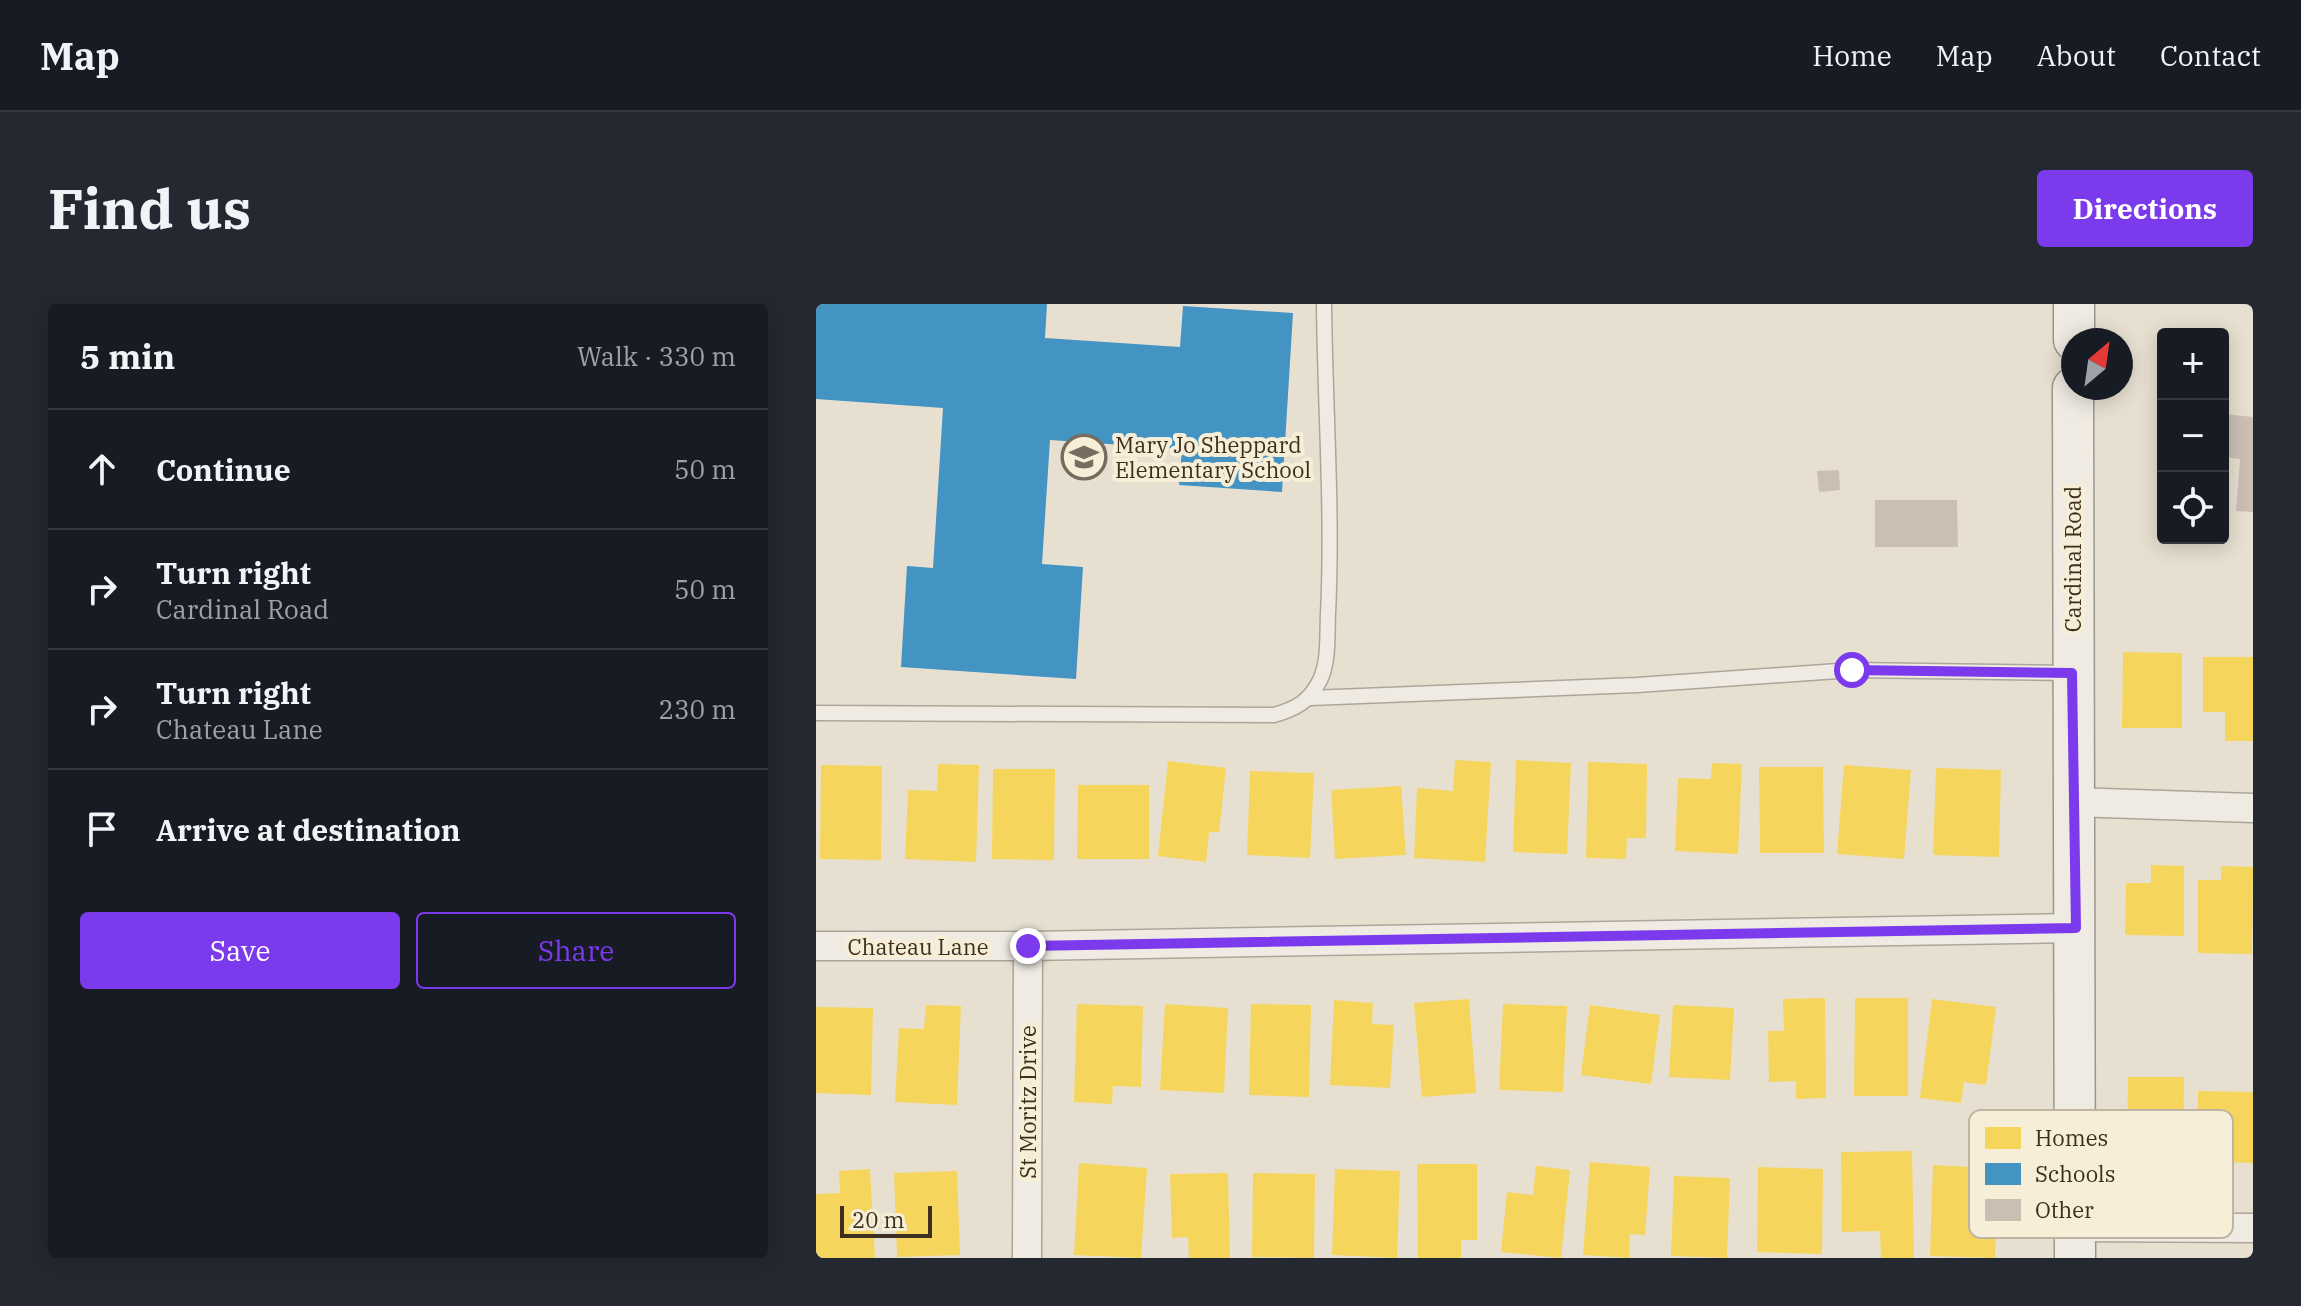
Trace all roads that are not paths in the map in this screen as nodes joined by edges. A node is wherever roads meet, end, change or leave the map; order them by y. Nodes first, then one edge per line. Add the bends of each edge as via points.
1 (1324, 304) edge
2 (2074, 304) edge
3 (2074, 328) edge
4 (2073, 400) edge
5 (2072, 673) junction
6 (1310, 698) junction
7 (816, 713) edge
8 (2073, 802) junction
9 (2253, 808) edge
10 (2076, 928) junction
11 (816, 946) edge
12 (1028, 946) junction
13 (2075, 1110) edge
14 (2253, 1228) edge
15 (2233, 1230) edge
16 (2126, 1238) edge
17 (2075, 1242) edge
18 (1027, 1258) edge

1 - 6 lane via 1330,575 1324,666
2 - 3 street
4 - 5 street, Cardinal Road
5 - 6 lane via 1852,670
5 - 8 street, Cardinal Road
6 - 7 lane via 1274,715
8 - 9 street
8 - 10 street, Cardinal Road
10 - 12 street, Chateau Lane
10 - 13 street, Cardinal Road
11 - 12 street, Chateau Lane
12 - 18 street, St Moritz Drive
14 - 15 street
16 - 17 street

